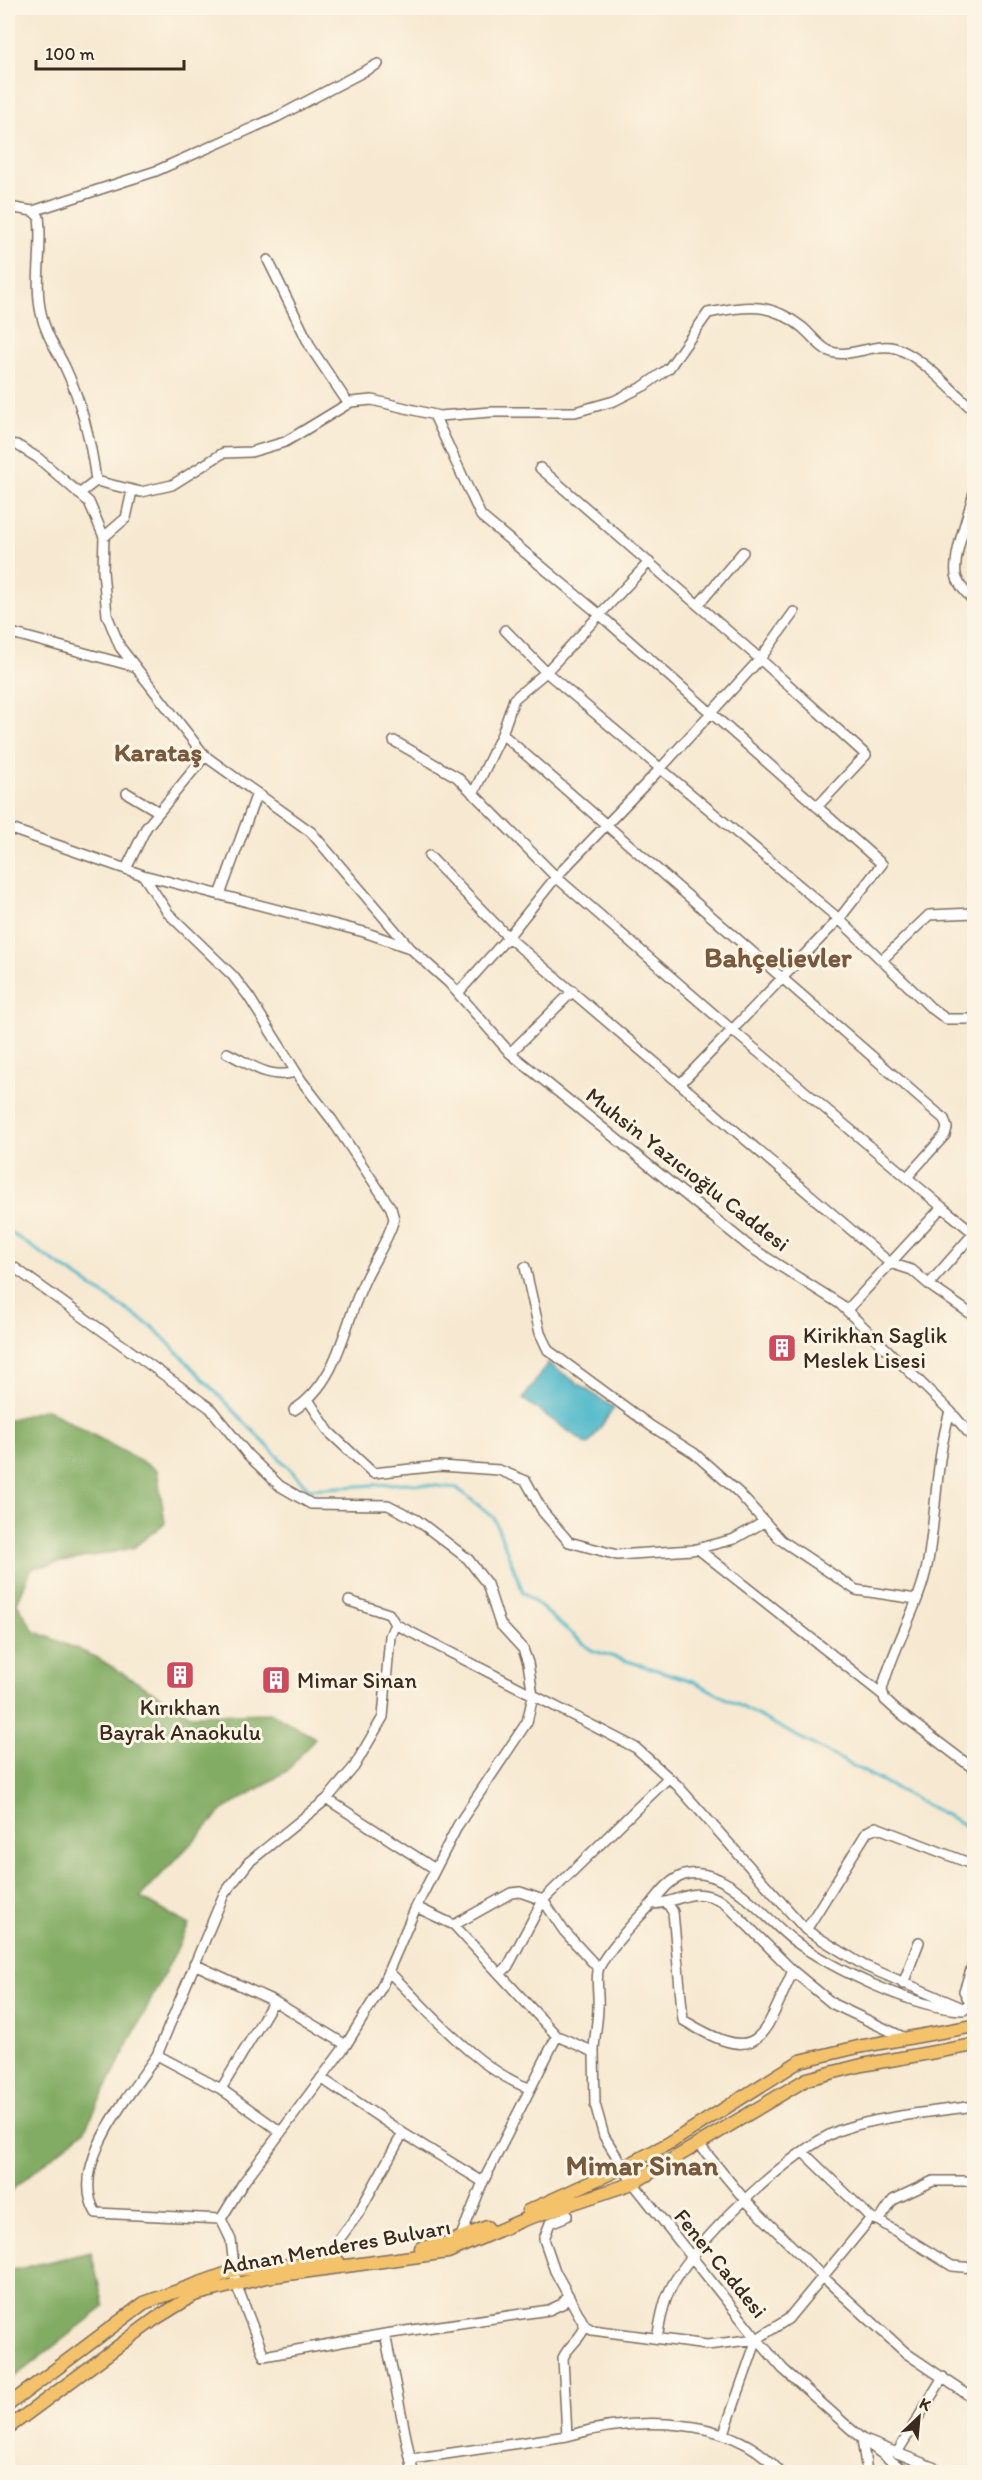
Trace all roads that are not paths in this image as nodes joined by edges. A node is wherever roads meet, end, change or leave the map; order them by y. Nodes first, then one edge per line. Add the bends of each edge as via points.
1 (378, 64) dead end
2 (8, 207) edge
3 (33, 211) junction
4 (268, 260) dead end
5 (348, 404) junction
6 (975, 411) edge
7 (434, 415) junction
8 (8, 444) edge
9 (540, 468) dead end
10 (96, 482) junction
11 (132, 490) junction
12 (975, 492) edge
13 (79, 494) junction
14 (104, 537) junction
15 (743, 552) dead end
16 (649, 562) junction
17 (975, 602) edge
18 (698, 605) junction
19 (794, 612) dead end
20 (599, 614) junction
21 (505, 630) dead end
22 (8, 632) edge
23 (760, 659) junction
24 (136, 667) junction
25 (546, 672) junction
26 (709, 714) junction
27 (502, 734) junction
28 (394, 741) dead end
29 (205, 756) junction
30 (660, 769) junction
31 (127, 793) dead end
32 (257, 793) junction
33 (473, 794) junction
34 (817, 807) junction
35 (159, 812) junction
36 (606, 826) junction
37 (8, 828) edge
38 (429, 856) dead end
39 (126, 869) junction
40 (143, 875) junction
41 (556, 877) junction
42 (220, 895) junction
43 (975, 913) edge
44 (839, 919) junction
45 (508, 937) junction
46 (410, 948) junction
47 (882, 960) junction
48 (782, 976) junction
49 (573, 991) junction
50 (458, 993) junction
51 (975, 1018) edge
52 (731, 1029) junction
53 (227, 1053) dead end
54 (510, 1053) junction
55 (296, 1072) junction
56 (681, 1083) junction
57 (908, 1176) junction
58 (942, 1207) junction
59 (975, 1233) edge
60 (8, 1263) edge
61 (890, 1263) junction
62 (525, 1267) dead end
63 (932, 1287) junction
64 (847, 1310) junction
65 (975, 1316) edge
66 (309, 1401) junction
67 (294, 1410) dead end
68 (950, 1412) junction
69 (975, 1439) edge
70 (764, 1522) junction
71 (698, 1549) junction
72 (916, 1599) junction
73 (349, 1601) dead end
74 (395, 1624) junction
75 (883, 1695) junction
76 (532, 1696) junction
77 (975, 1769) edge
78 (669, 1778) junction
79 (327, 1799) junction
80 (975, 1865) edge
81 (435, 1869) junction
82 (543, 1900) junction
83 (652, 1904) junction
84 (668, 1904) junction
85 (416, 1907) junction
86 (454, 1925) junction
87 (806, 1930) junction
88 (919, 1942) dead end
89 (975, 1961) edge
90 (194, 1964) junction
91 (598, 1968) junction
92 (388, 1971) junction
93 (793, 1971) junction
94 (500, 1974) junction
95 (903, 1984) junction
96 (274, 2001) junction
97 (975, 2003) edge
98 (975, 2009) edge
99 (975, 2026) edge
100 (557, 2036) junction
101 (905, 2038) junction
102 (346, 2045) junction
103 (975, 2045) edge
104 (594, 2052) junction
105 (157, 2055) junction
106 (321, 2078) junction
107 (529, 2088) junction
108 (221, 2090) junction
109 (975, 2106) edge
110 (281, 2132) junction
111 (403, 2133) junction
112 (698, 2143) junction
113 (803, 2152) junction
114 (624, 2167) junction
115 (975, 2181) edge
116 (483, 2182) junction
117 (633, 2183) junction
118 (745, 2200) junction
119 (565, 2206) junction
120 (222, 2219) junction
121 (875, 2220) junction
122 (461, 2236) junction
123 (692, 2258) junction
124 (323, 2261) junction
125 (975, 2268) edge
126 (236, 2270) junction
127 (822, 2276) junction
128 (236, 2284) junction
129 (567, 2296) junction
130 (585, 2326) junction
131 (385, 2334) junction
132 (657, 2338) junction
133 (757, 2339) junction
134 (943, 2378) junction
135 (975, 2400) edge
136 (8, 2405) edge
137 (8, 2428) edge
138 (724, 2433) junction
139 (567, 2436) junction
140 (862, 2439) junction
141 (898, 2451) junction
142 (412, 2459) junction
143 (413, 2472) edge
144 (780, 2472) edge
145 (867, 2472) edge
146 (906, 2472) edge
147 (945, 2472) edge

1 - 3 street via 277,117 156,171
2 - 3 street
3 - 10 street via 39,217 40,227 41,315 82,408
4 - 5 street via 311,348
5 - 7 street via 372,400
5 - 11 street via 285,441 251,452 223,453 172,485 141,492
6 - 7 street via 914,358 894,348 828,351 776,311 755,305 708,313 669,368 614,401 575,412
7 - 20 street via 481,516
8 - 13 street via 38,458
9 - 16 street
10 - 11 street
10 - 13 street
11 - 14 street via 126,518
12 - 17 street via 956,576
13 - 14 street via 89,502
14 - 24 street, Muhsin Yazıcıoğlu Caddesi via 107,615 120,647
15 - 18 street
16 - 18 street
16 - 20 street
18 - 23 street
19 - 23 street
20 - 25 street
20 - 26 street
21 - 25 street
22 - 24 street
23 - 26 street
23 - 34 street via 866,755
24 - 29 street, Muhsin Yazıcıoğlu Caddesi
25 - 27 street via 514,699
25 - 30 street
26 - 30 street
26 - 34 street
27 - 33 street
27 - 36 street
28 - 33 street via 457,777
29 - 32 street, Muhsin Yazıcıoğlu Caddesi
29 - 35 street
30 - 36 street
30 - 44 street
31 - 35 street
32 - 42 street
32 - 46 street, Muhsin Yazıcıoğlu Caddesi via 311,832
33 - 41 street
34 - 44 street via 882,864
35 - 39 street via 146,828
36 - 41 street
36 - 48 street
37 - 39 street
38 - 45 street
39 - 40 street
40 - 42 street
40 - 55 street via 168,913 233,976
41 - 45 street
41 - 52 street
42 - 46 street via 364,932
43 - 47 street via 929,915
44 - 47 street
44 - 48 street
45 - 49 street
45 - 50 street
46 - 50 street, Muhsin Yazıcıoğlu Caddesi
47 - 51 street via 946,1019
48 - 52 street
48 - 57 street via 944,1119 945,1135
49 - 54 street
49 - 56 street
50 - 54 street, Muhsin Yazıcıoğlu Caddesi
52 - 56 street
52 - 57 street
53 - 55 street via 270,1074 281,1077
54 - 64 street, Muhsin Yazıcıoğlu Caddesi via 750,1247
55 - 66 street via 391,1208 394,1219 357,1299 340,1353
56 - 61 street
57 - 58 street
58 - 59 street
58 - 61 street
59 - 63 street via 930,1282
60 - 76 street via 210,1408 248,1455 280,1486 310,1504 388,1505 417,1520 468,1558 487,1584 500,1624 523,1650
61 - 63 street via 912,1270
61 - 64 street
62 - 70 street via 540,1333 549,1350 694,1453 738,1492
63 - 65 street
64 - 68 street, Muhsin Yazıcıoğlu Caddesi
66 - 67 street
66 - 71 street via 329,1432 374,1473 441,1466 499,1470 526,1481 543,1512 569,1542 617,1555
68 - 69 street, Muhsin Yazıcıoğlu Caddesi
68 - 72 street via 937,1466 928,1561
70 - 71 street via 734,1539
70 - 72 street via 781,1540 856,1590
71 - 75 street
72 - 75 street via 885,1679
73 - 74 street via 389,1614
74 - 76 street
74 - 79 street via 390,1636 383,1717 354,1767
75 - 77 street via 896,1710
76 - 78 street via 636,1748
76 - 81 street via 527,1722 458,1825
78 - 82 street
78 - 87 street
79 - 81 street
79 - 90 street via 249,1862 224,1894
80 - 87 street via 876,1827 867,1832
81 - 85 street
82 - 86 street via 511,1893
82 - 91 street via 564,1931
82 - 94 street
83 - 84 street
83 - 91 street via 623,1933
83 - 98 street via 666,1884 687,1875 711,1876 753,1902 793,1940 827,1961 884,1989 945,2010
84 - 93 street via 694,1892 711,1895 724,1902
84 - 93 street via 673,1912 683,2020 710,2036 737,2045 764,2034
85 - 86 street
85 - 92 street
86 - 94 street
87 - 95 street
88 - 95 street
89 - 97 street via 964,1991 969,2001
90 - 96 street
90 - 105 street
91 - 104 street, Fener Caddesi
92 - 102 street
92 - 107 street via 477,2057 509,2081
93 - 101 street via 833,2004
94 - 100 street
95 - 98 street via 960,2007
96 - 102 street
96 - 108 street
99 - 101 main road, Adnan Menderes Bulvarı
100 - 104 street
100 - 107 street
101 - 114 main road, Adnan Menderes Bulvarı via 800,2061 673,2141
102 - 106 street
103 - 112 main road, Adnan Menderes Bulvarı via 807,2079
104 - 114 street, Fener Caddesi via 594,2085 603,2136
105 - 108 street
105 - 120 street via 93,2155 88,2183 92,2207 96,2213
106 - 110 street
106 - 111 street
107 - 116 street
108 - 110 street
109 - 113 street via 842,2130
110 - 120 street
111 - 116 street
111 - 124 street via 358,2214
112 - 117 main road, Adnan Menderes Bulvarı
112 - 118 street
113 - 118 street
113 - 121 street
114 - 117 street, Fener Caddesi
114 - 122 main road, Adnan Menderes Bulvarı via 520,2215
115 - 121 street, Fener Caddesi via 933,2181 893,2200
116 - 122 street
117 - 119 main road, Adnan Menderes Bulvarı
117 - 123 street, Fener Caddesi
118 - 123 street
118 - 127 street
119 - 128 main road, Adnan Menderes Bulvarı via 448,2252
119 - 129 street via 567,2216 550,2223 544,2239
120 - 126 street via 231,2240
121 - 125 street via 952,2266
121 - 127 street, Fener Caddesi
122 - 124 main road, Adnan Menderes Bulvarı via 445,2244 359,2260
123 - 132 street via 668,2293
123 - 133 street, Fener Caddesi
124 - 126 main road, Adnan Menderes Bulvarı
126 - 128 street
126 - 136 main road, Adnan Menderes Bulvarı via 144,2303
127 - 133 street, Fener Caddesi via 788,2319
127 - 134 street via 906,2353
128 - 131 street via 264,2356
128 - 137 main road, Adnan Menderes Bulvarı via 194,2295 155,2319
129 - 130 street
129 - 131 street via 562,2304 549,2310
130 - 132 street
130 - 139 street via 563,2358
131 - 142 street
132 - 133 street via 707,2345
133 - 138 street
133 - 140 street via 783,2368
134 - 135 street
134 - 141 street
138 - 139 street via 695,2426 623,2424
138 - 144 street via 771,2460
139 - 142 street
140 - 141 street
140 - 145 street
140 - 146 street
141 - 147 street
142 - 143 street

